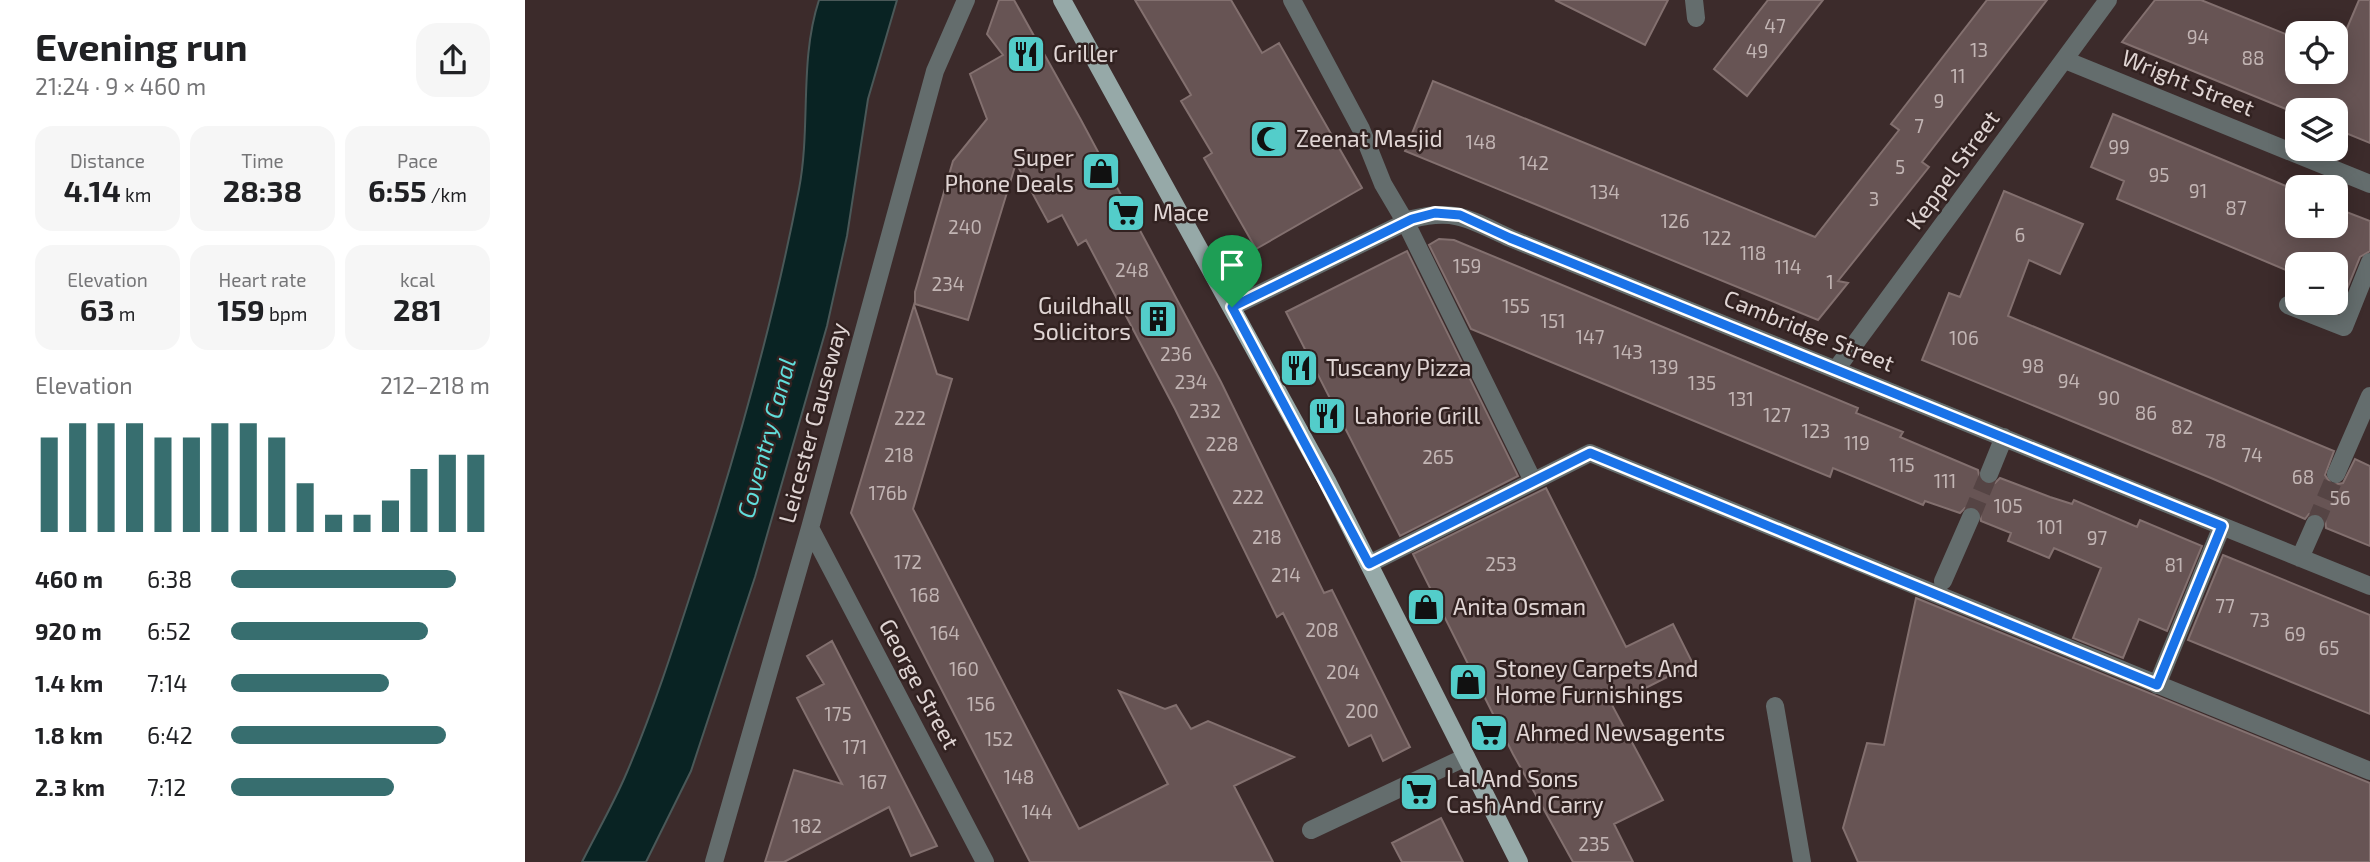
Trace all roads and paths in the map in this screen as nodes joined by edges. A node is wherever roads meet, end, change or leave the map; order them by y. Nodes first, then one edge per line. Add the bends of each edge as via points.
1 (966, 0) edge
2 (1062, 0) edge
3 (1292, 0) edge
4 (2108, 0) edge
5 (2065, 60) junction
6 (2370, 184) edge
7 (1406, 223) junction
8 (2370, 262) edge
9 (1232, 307) junction
10 (2313, 315) edge
11 (1837, 369) junction
12 (2370, 396) edge
13 (2004, 437) junction
14 (1989, 474) tunnel mouth
15 (2336, 474) tunnel mouth
16 (1533, 481) junction
17 (1971, 517) tunnel mouth
18 (2315, 524) tunnel mouth
19 (2222, 526) junction
20 (810, 528) junction
21 (2300, 558) junction
22 (1369, 564) junction
23 (1943, 581) dead end
24 (2370, 586) edge
25 (2157, 685) junction
26 (1775, 706) dead end
27 (1466, 757) junction
28 (2370, 771) edge
29 (1311, 830) dead end
30 (714, 862) edge
31 (985, 862) edge
32 (1519, 862) edge
33 (1802, 862) edge

1 - 20 street, Leicester Causeway via 935,71
2 - 9 main road
3 - 7 street
4 - 5 street, Keppel Street
5 - 6 street, Wright Street
5 - 11 street, Keppel Street
7 - 9 street, Cambridge Street
7 - 11 street, Cambridge Street via 1435,213 1460,215
7 - 16 street
8 - 10 street via 2344,327
9 - 22 main road
11 - 13 street, Cambridge Street
12 - 15 street
13 - 14 street
13 - 19 street, Cambridge Street
16 - 22 street
16 - 25 street via 1590,453
17 - 23 street
18 - 21 street
19 - 21 street, Cambridge Street
19 - 25 street
20 - 30 street, Leicester Causeway
20 - 31 street, George Street
21 - 24 street, Cambridge Street
22 - 27 main road
25 - 28 street
26 - 33 street
27 - 29 street
27 - 32 main road

